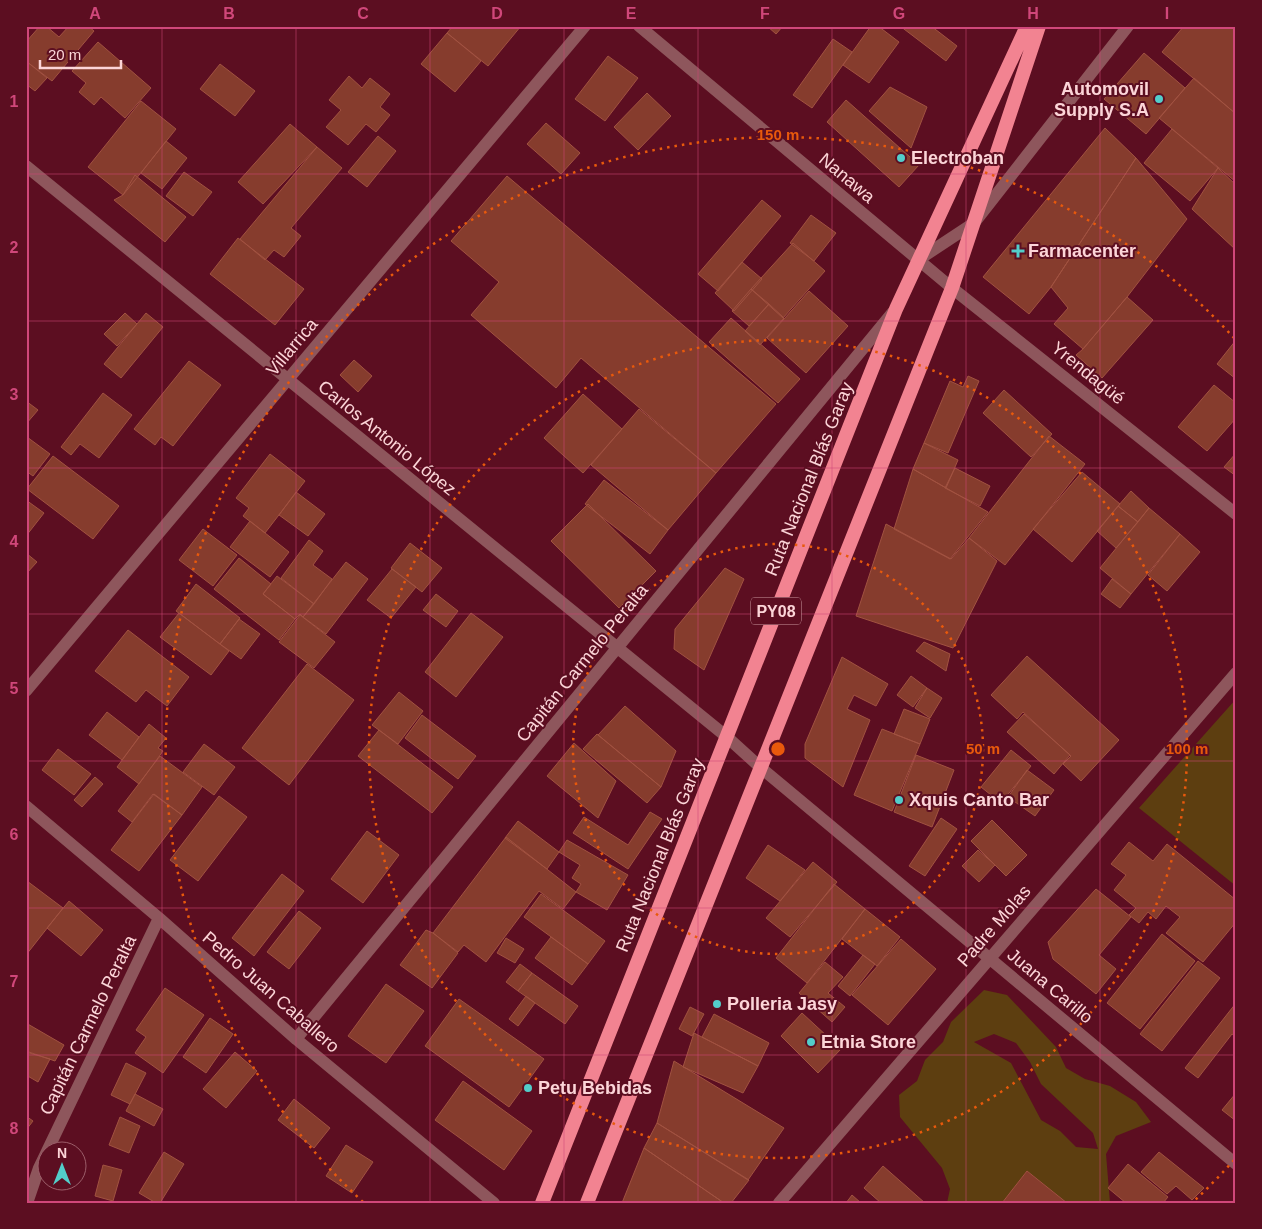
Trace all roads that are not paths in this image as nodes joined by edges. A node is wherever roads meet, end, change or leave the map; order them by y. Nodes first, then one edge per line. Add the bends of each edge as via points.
1 (586, 26) edge
2 (639, 26) edge
3 (1027, 26) edge
4 (1040, 26) edge
5 (1128, 26) edge
6 (26, 166) edge
7 (974, 223) junction
8 (918, 260) junction
9 (952, 288) junction
10 (896, 309) junction
11 (288, 379) junction
12 (1236, 514) edge
13 (617, 648) junction
14 (1236, 673) edge
15 (26, 691) edge
16 (727, 737) junction
17 (760, 767) junction
18 (26, 806) edge
19 (159, 918) junction
20 (990, 958) junction
21 (296, 1038) junction
22 (1236, 1164) edge
23 (26, 1203) edge
24 (494, 1203) edge
25 (542, 1203) edge
26 (586, 1203) edge
27 (779, 1203) edge

1 - 11 street, Villarrica
2 - 8 street, Nanawa
3 - 8 highway, Ruta Nacional Blás Garay / PY08
4 - 7 highway, PY08
5 - 7 street
6 - 11 street, Carlos Antonio López
7 - 8 street
7 - 9 highway, PY08
8 - 9 street, Yrendagüé
8 - 10 highway, Ruta Nacional Blás Garay / PY08
9 - 12 street, Yrendagüé
9 - 17 highway, PY08
10 - 13 street, Capitán Carmelo Peralta
10 - 16 highway, Ruta Nacional Blás Garay / PY08
11 - 13 street, Carlos Antonio López
11 - 15 street, Villarrica
13 - 16 street, Carlos Antonio López
13 - 21 street, Capitán Carmelo Peralta
14 - 20 street, Padre Molas
16 - 17 street, Juana Carillo
16 - 25 highway, Ruta Nacional Blás Garay / PY08
17 - 20 street, Juana Carillo
17 - 26 highway, PY08
18 - 19 street, Pedro Juan Caballero
19 - 21 street, Pedro Juan Caballero
19 - 23 street, Capitán Carmelo Peralta via 39,1168
20 - 22 street, Juana Carillo
20 - 27 street, Padre Molas
21 - 24 street, Pedro Juan Caballero

